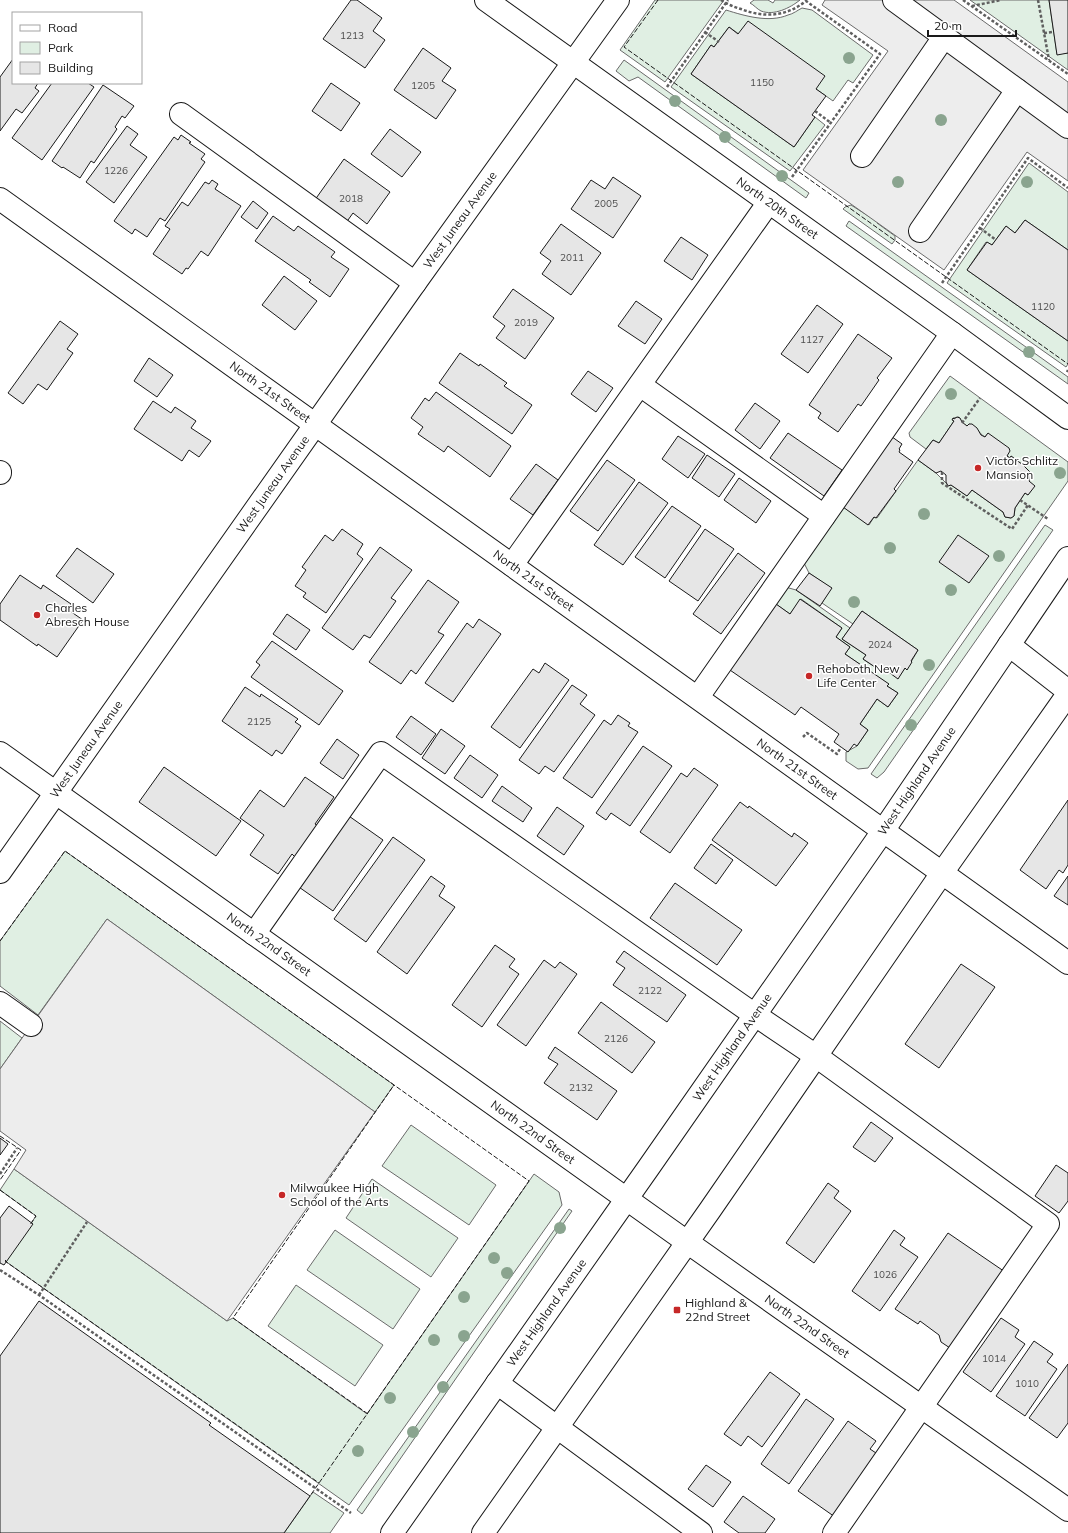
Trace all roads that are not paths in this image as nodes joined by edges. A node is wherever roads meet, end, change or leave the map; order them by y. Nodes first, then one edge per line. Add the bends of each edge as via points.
1 (486, 0) edge
2 (618, 0) edge
3 (894, 0) edge
4 (944, 38) junction
5 (573, 62) junction
6 (1017, 90) junction
7 (181, 114) dead end
8 (1068, 127) edge
9 (862, 156) dead end
10 (0, 198) edge
11 (769, 202) junction
12 (920, 231) dead end
13 (415, 283) junction
14 (952, 333) junction
15 (640, 385) junction
16 (1068, 418) edge
17 (316, 425) junction
18 (824, 516) junction
19 (1068, 558) edge
20 (512, 565) junction
21 (1009, 644) junction
22 (1068, 691) edge
23 (1068, 694) edge
24 (698, 697) junction
25 (0, 753) edge
26 (55, 793) junction
27 (883, 831) junction
28 (0, 872) edge
29 (942, 873) junction
30 (254, 934) junction
31 (1068, 963) edge
32 (0, 1003) edge
33 (755, 1015) junction
34 (31, 1025) dead end
35 (816, 1056) junction
36 (627, 1199) junction
37 (687, 1242) junction
38 (497, 1383) junction
39 (921, 1407) junction
40 (557, 1428) junction
41 (1068, 1510) edge
42 (392, 1533) edge
43 (483, 1533) edge
44 (701, 1533) edge
45 (834, 1533) edge

1 - 5 street, North 20th Street
2 - 5 street, West Juneau Avenue
3 - 4 street
4 - 6 street
4 - 9 street
5 - 11 street, North 20th Street
5 - 13 street, West Juneau Avenue
6 - 8 street
6 - 12 street
7 - 13 street
10 - 17 street, North 21st Street
11 - 14 street, North 20th Street
11 - 15 street
13 - 17 street, West Juneau Avenue
14 - 16 street, North 20th Street
14 - 18 street
15 - 18 street
15 - 20 street
17 - 20 street, North 21st Street
17 - 26 street, West Juneau Avenue
18 - 24 street
19 - 21 street, West Highland Avenue
20 - 24 street, North 21st Street
21 - 22 street
21 - 27 street, West Highland Avenue
23 - 29 street
24 - 27 street, North 21st Street
25 - 26 street, North 22nd Street
26 - 28 street, West Juneau Avenue
26 - 30 street, North 22nd Street
27 - 29 street, North 21st Street
27 - 33 street, West Highland Avenue
29 - 31 street, North 21st Street
29 - 35 street
30 - 33 street via 381,753
30 - 36 street, North 22nd Street
32 - 34 street
33 - 35 street
33 - 36 street, West Highland Avenue
35 - 37 street
35 - 39 street via 1048,1224
36 - 37 street, North 22nd Street
36 - 38 street, West Highland Avenue
37 - 39 street, North 22nd Street
37 - 40 street
38 - 40 street
38 - 42 street, West Highland Avenue
39 - 41 street, North 22nd Street
39 - 45 street
40 - 43 street
40 - 44 street

